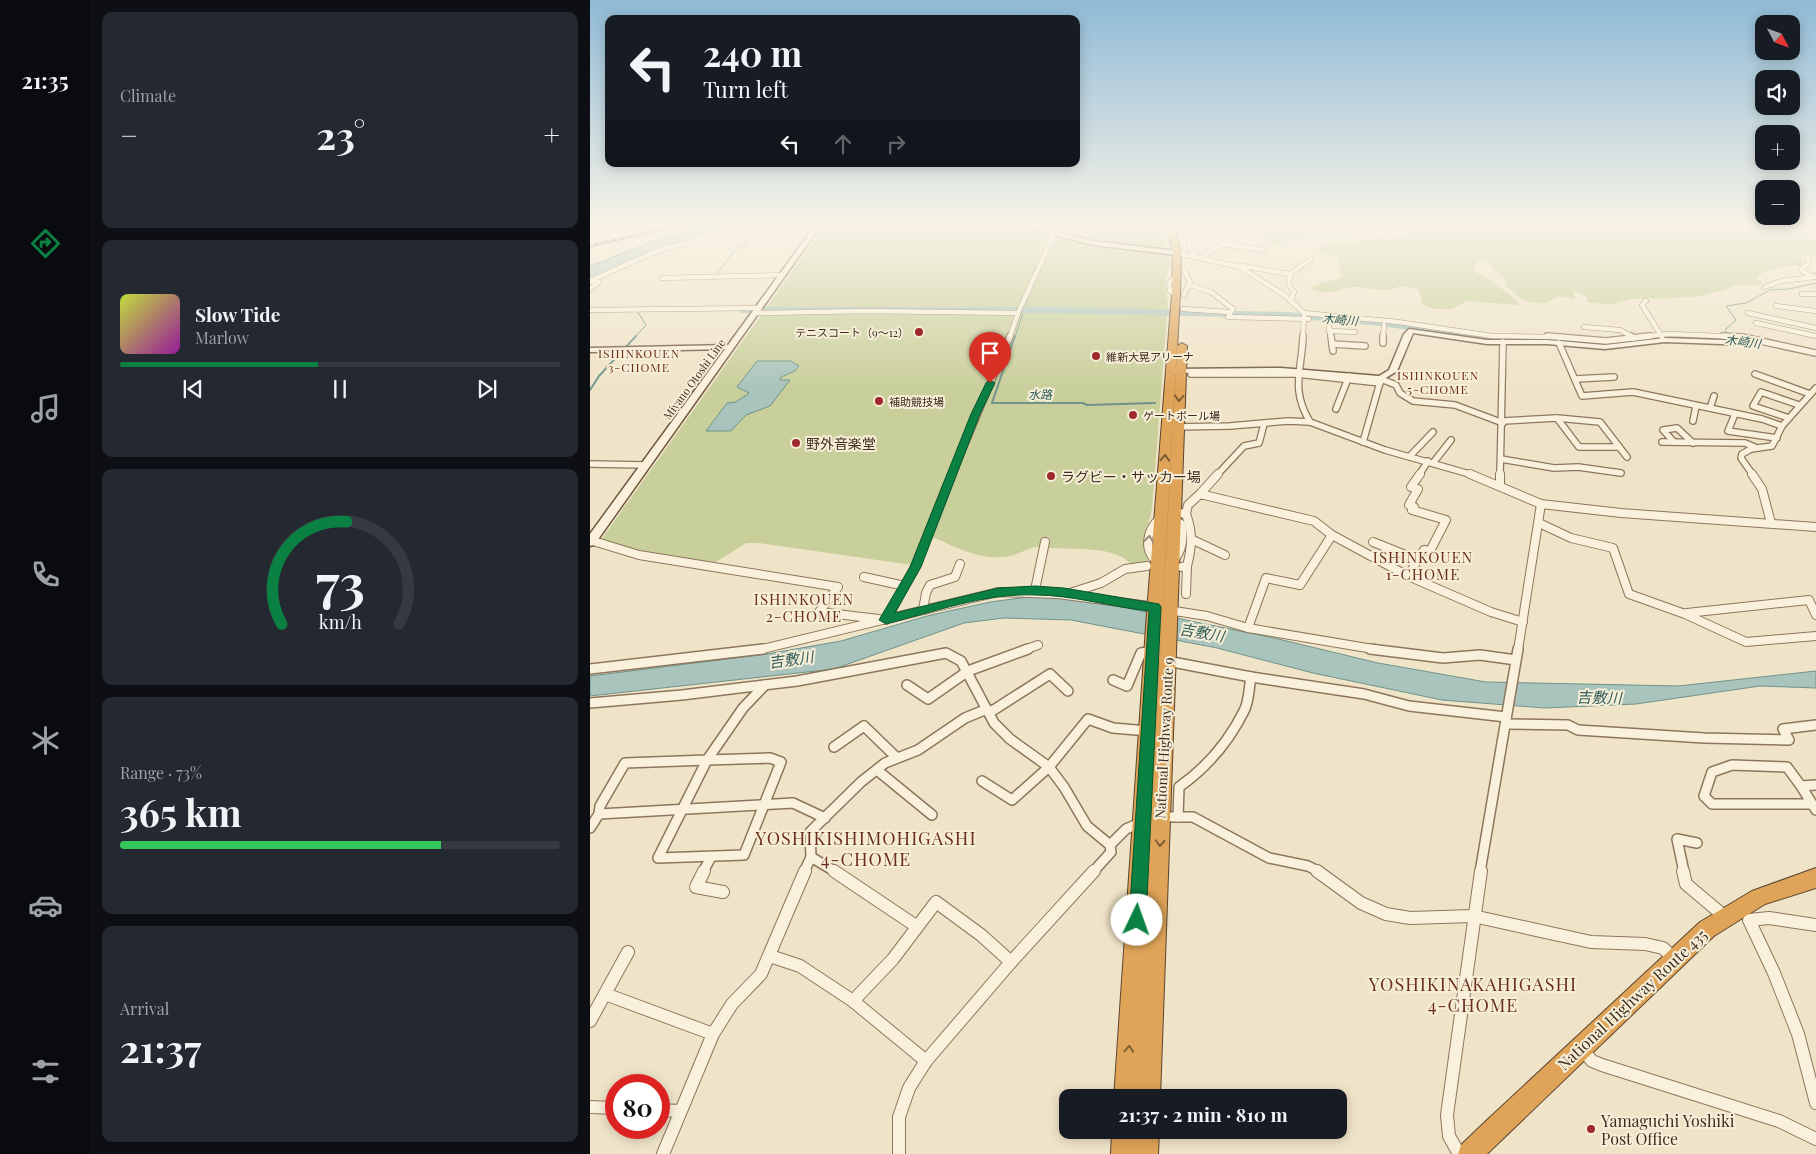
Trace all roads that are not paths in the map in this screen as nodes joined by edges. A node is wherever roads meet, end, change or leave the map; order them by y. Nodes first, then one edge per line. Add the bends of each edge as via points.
1 (590, 282) edge
2 (777, 282) edge
3 (1032, 282) edge
4 (1178, 282) edge
5 (1182, 282) edge
6 (1190, 282) edge
7 (1264, 282) edge
8 (1289, 282) edge
9 (1779, 282) edge
10 (1190, 285) junction
11 (1765, 287) dead end
12 (590, 289) edge
13 (1180, 294) junction
14 (1802, 294) dead end
15 (1816, 294) edge
16 (1291, 301) junction
17 (1646, 301) dead end
18 (1776, 306) dead end
19 (590, 310) edge
20 (758, 310) junction
21 (1179, 311) junction
22 (1816, 311) edge
23 (1229, 312) junction
24 (1748, 313) dead end
25 (1018, 314) junction
26 (1304, 316) junction
27 (1328, 321) junction
28 (1756, 322) dead end
29 (1384, 325) junction
30 (1584, 328) dead end
31 (1816, 328) edge
32 (1329, 331) junction
33 (1412, 331) junction
34 (1355, 332) dead end
35 (1816, 336) edge
36 (1633, 338) junction
37 (1662, 338) junction
38 (1750, 341) joint
39 (1503, 342) junction
40 (1559, 342) junction
41 (1383, 343) dead end
42 (1641, 343) junction
43 (1332, 344) junction
44 (1365, 346) dead end
45 (731, 347) junction
46 (590, 350) edge
47 (1333, 351) dead end
48 (1816, 355) edge
49 (1181, 372) junction
50 (1297, 372) junction
51 (1755, 374) dead end
52 (1614, 377) dead end
53 (1348, 378) junction
54 (1574, 379) junction
55 (1381, 381) junction
56 (1814, 390) edge
57 (1714, 396) dead end
58 (1800, 405) junction
59 (1696, 406) junction
60 (1710, 408) junction
61 (1336, 409) dead end
62 (1735, 414) junction
63 (1557, 418) junction
64 (1789, 418) junction
65 (1693, 421) dead end
66 (1310, 422) junction
67 (1503, 422) junction
68 (1264, 424) junction
69 (1782, 426) junction
70 (1172, 427) junction
71 (1433, 432) dead end
72 (1777, 438) junction
73 (1451, 440) dead end
74 (1363, 442) junction
75 (1662, 442) dead end
76 (1674, 442) junction
77 (1693, 443) junction
78 (1619, 447) junction
79 (1759, 448) junction
80 (1410, 456) junction
81 (1626, 457) dead end
82 (1501, 459) junction
83 (1431, 462) junction
84 (590, 464) edge
85 (646, 465) junction
86 (1621, 473) dead end
87 (1500, 485) junction
88 (1200, 494) junction
89 (1541, 504) junction
90 (1162, 514) junction
91 (1178, 515) junction
92 (1539, 523) junction
93 (1772, 524) junction
94 (1816, 528) edge
95 (1332, 535) junction
96 (1193, 540) junction
97 (590, 541) edge
98 (1045, 542) dead end
99 (1373, 542) dead end
100 (1226, 555) dead end
101 (1418, 560) junction
102 (960, 564) dead end
103 (1153, 564) junction
104 (1180, 565) junction
105 (1408, 576) junction
106 (864, 577) dead end
107 (905, 586) junction
108 (1035, 590) junction
109 (1069, 594) junction
110 (1186, 594) dead end
111 (1812, 600) edge
112 (1155, 609) junction
113 (923, 610) junction
114 (1170, 612) junction
115 (1685, 614) junction
116 (1816, 615) edge
117 (886, 620) junction
118 (1523, 622) junction
119 (1248, 628) junction
120 (1816, 636) edge
121 (1038, 645) dead end
122 (1160, 656) junction
123 (1516, 660) junction
124 (590, 669) edge
125 (968, 670) junction
126 (1251, 677) junction
127 (1114, 680) dead end
128 (765, 685) junction
129 (907, 686) dead end
130 (1068, 691) dead end
131 (590, 703) edge
132 (988, 711) junction
133 (1506, 717) junction
134 (1816, 725) edge
135 (1148, 731) junction
136 (834, 747) dead end
137 (896, 757) junction
138 (707, 760) junction
139 (1049, 766) junction
140 (877, 770) junction
141 (982, 781) dead end
142 (1816, 785) edge
143 (1801, 786) junction
144 (764, 805) junction
145 (1814, 807) edge
146 (681, 809) junction
147 (599, 814) junction
148 (932, 815) dead end
149 (825, 818) junction
150 (1161, 818) junction
151 (590, 828) edge
152 (1697, 843) dead end
153 (1110, 844) junction
154 (711, 857) junction
155 (811, 857) junction
156 (1815, 881) edge
157 (723, 892) dead end
158 (1473, 916) junction
159 (1724, 916) junction
160 (1816, 925) edge
161 (916, 926) junction
162 (628, 952) dead end
163 (770, 956) junction
164 (1674, 959) junction
165 (1011, 962) junction
166 (605, 994) junction
167 (853, 1000) junction
168 (590, 1021) edge
169 (713, 1034) junction
170 (1580, 1048) junction
171 (926, 1061) junction
172 (1127, 1089) edge
173 (1148, 1089) edge
174 (1816, 1103) edge
175 (590, 1107) edge
176 (605, 1108) edge
177 (670, 1111) edge
178 (680, 1111) junction
179 (1124, 1139) edge
180 (1147, 1139) edge
181 (1816, 1139) edge
182 (663, 1154) edge
183 (899, 1154) edge
184 (1123, 1154) edge
185 (1146, 1154) edge
186 (1459, 1154) edge
187 (1470, 1154) edge

1 - 12 street via 599,282
2 - 20 street, Miyano Otoshi Line
3 - 25 street
4 - 13 highway, National Highway Route 9
5 - 13 highway, National Highway Route 9
6 - 10 street
7 - 16 street
8 - 16 street via 1294,292
9 - 11 street
10 - 13 street
10 - 23 street via 1211,292 1233,309
13 - 21 highway, National Highway Route 9
14 - 15 street
16 - 26 street
17 - 37 street via 1642,305
18 - 22 street
19 - 20 street
20 - 25 street
20 - 45 street, Miyano Otoshi Line
21 - 23 street
21 - 49 highway, National Highway Route 9
23 - 26 street via 1228,317
24 - 31 street
25 - 107 street via 1005,352
26 - 27 street
26 - 36 street via 1398,322 1492,336 1606,341
26 - 50 street via 1303,351
27 - 29 street
27 - 32 street
28 - 35 street
29 - 33 street
29 - 41 street
30 - 36 street via 1620,330
32 - 34 street
32 - 43 street
33 - 39 street
33 - 55 street via 1393,371
36 - 37 street
36 - 42 street
37 - 38 street
37 - 42 street
38 - 48 street
39 - 40 street
39 - 67 street
40 - 42 street via 1605,347
40 - 54 street
43 - 44 street
43 - 47 street
45 - 46 street
45 - 85 street, Miyano Otoshi Line
49 - 50 street
49 - 70 highway, National Highway Route 9
50 - 53 street
50 - 66 street via 1301,401
51 - 56 street
52 - 54 street
53 - 55 street
53 - 61 street
54 - 59 street via 1582,396 1633,392
55 - 67 street via 1396,385 1400,394 1410,400 1455,405
55 - 74 street
56 - 58 street
57 - 60 street
58 - 64 street
58 - 64 street via 1760,392 1753,406
59 - 60 street
59 - 65 street
60 - 62 street
62 - 69 street
62 - 72 street via 1728,431
63 - 67 street
63 - 78 street via 1600,422
63 - 78 street via 1579,446
64 - 69 street
66 - 68 street
66 - 74 street
67 - 82 street
68 - 70 street
68 - 88 street via 1259,443 1244,446
69 - 72 street
90 -> 70 highway, National Highway Route 9
70 - 91 highway, National Highway Route 9
71 - 80 street
72 - 79 street via 1772,446
73 - 83 street
74 - 80 street
75 - 76 street
76 - 77 street
76 - 77 street via 1663,430 1677,428
77 - 79 street via 1745,443
78 - 81 street
79 - 93 street via 1745,451 1741,458 1762,489
80 - 83 street
82 - 86 street via 1554,468
82 - 87 street
83 - 87 street
83 - 101 street via 1411,487 1418,489 1410,505 1414,507 1412,510 1446,520 1430,551 1424,550
84 - 85 street
85 - 97 street, Miyano Otoshi Line
87 - 89 street
88 - 91 street
88 - 95 street via 1314,520
89 - 92 street
89 - 93 street
90 - 91 street
103 -> 90 highway, National Highway Route 9
91 - 96 street via 1192,529
91 - 104 highway, National Highway Route 9
92 - 115 street via 1571,538 1612,548 1628,594
92 - 118 street
93 - 94 street
95 - 105 street
95 - 119 street via 1300,585 1266,578
96 - 100 street
96 - 104 street
97 - 117 street via 639,555 838,587 819,612
98 - 108 street
99 - 101 street
101 - 105 street
102 - 113 street via 955,577 926,586
103 - 109 street via 1125,569 1101,583
103 - 112 highway, National Highway Route 9
104 - 110 street
104 - 114 highway, National Highway Route 9
105 - 118 street via 1491,612
106 - 107 street
107 - 117 street
108 - 109 street
108 - 113 street via 998,592
109 - 112 street
111 - 115 street
111 - 116 street
112 - 114 street
112 - 122 highway, National Highway Route 9
113 - 117 street
114 - 119 street via 1207,616
114 - 122 highway, National Highway Route 9
115 - 120 street via 1746,642
117 - 124 street via 754,651
118 - 123 street
119 - 123 street via 1443,658 1480,655
121 - 125 street
122 - 126 street
122 - 127 street via 1142,653 1127,686
122 - 135 highway, National Highway Route 9
122 - 150 highway, National Highway Route 9
123 - 133 street
125 - 128 street via 961,661 946,653
125 - 129 street via 928,698
125 - 132 street
126 - 133 street via 1364,694 1409,706
126 - 150 street via 1245,710 1215,754 1196,775 1179,787
128 - 131 street
128 - 138 street via 744,708
130 - 132 street via 1050,674
132 - 137 street via 965,718 918,750
132 - 139 street via 994,724 1010,739
133 - 134 street via 1568,725 1578,730 1695,738 1789,740 1783,729
133 - 158 street
135 - 139 street via 1113,728 1088,719
135 - 150 highway, National Highway Route 9
136 - 137 street via 864,726
137 - 140 street
138 - 144 street via 770,758 781,762
138 - 146 street
138 - 147 street via 625,763 600,806
139 - 141 street via 1012,800
139 - 153 street via 1087,826
140 - 148 street
140 - 149 street
142 - 143 street
143 - 145 street
143 - 145 street via 1787,767 1732,765 1712,772 1704,796 1712,804
144 - 146 street
144 - 149 street via 793,803
144 - 154 street via 744,855
146 - 147 street
146 - 154 street via 658,858
147 - 151 street
149 - 155 street via 810,832
150 - 153 street via 1126,829
150 - 158 street via 1193,817 1269,858 1308,866 1361,903 1386,914 1410,918
172 -> 150 highway, National Highway Route 9
150 -> 173 highway, National Highway Route 9
152 - 159 street via 1677,839 1686,884
153 - 165 street via 1112,852
154 - 157 street via 696,887
155 - 161 street
155 - 163 street
156 - 159 highway, National Highway Route 435 via 1759,895
158 - 164 street via 1591,942 1645,944 1663,948
158 - 186 street via 1447,1115 1449,1136
159 - 164 highway, National Highway Route 435
160 - 174 street via 1769,918 1749,920 1798,1034
161 - 165 street via 936,902
161 - 167 street via 893,959
162 - 166 street
163 - 167 street via 800,966
163 - 169 street via 761,974 732,1004
164 - 170 highway, National Highway Route 435
165 - 171 street
166 - 168 street
166 - 169 street
167 - 171 street
169 - 178 street
170 - 181 street via 1602,1065 1779,1121
170 - 187 highway, National Highway Route 435
171 - 183 street via 909,1088 899,1118
175 - 176 street
177 - 178 street
178 - 182 street
179 - 184 highway
180 - 185 highway

